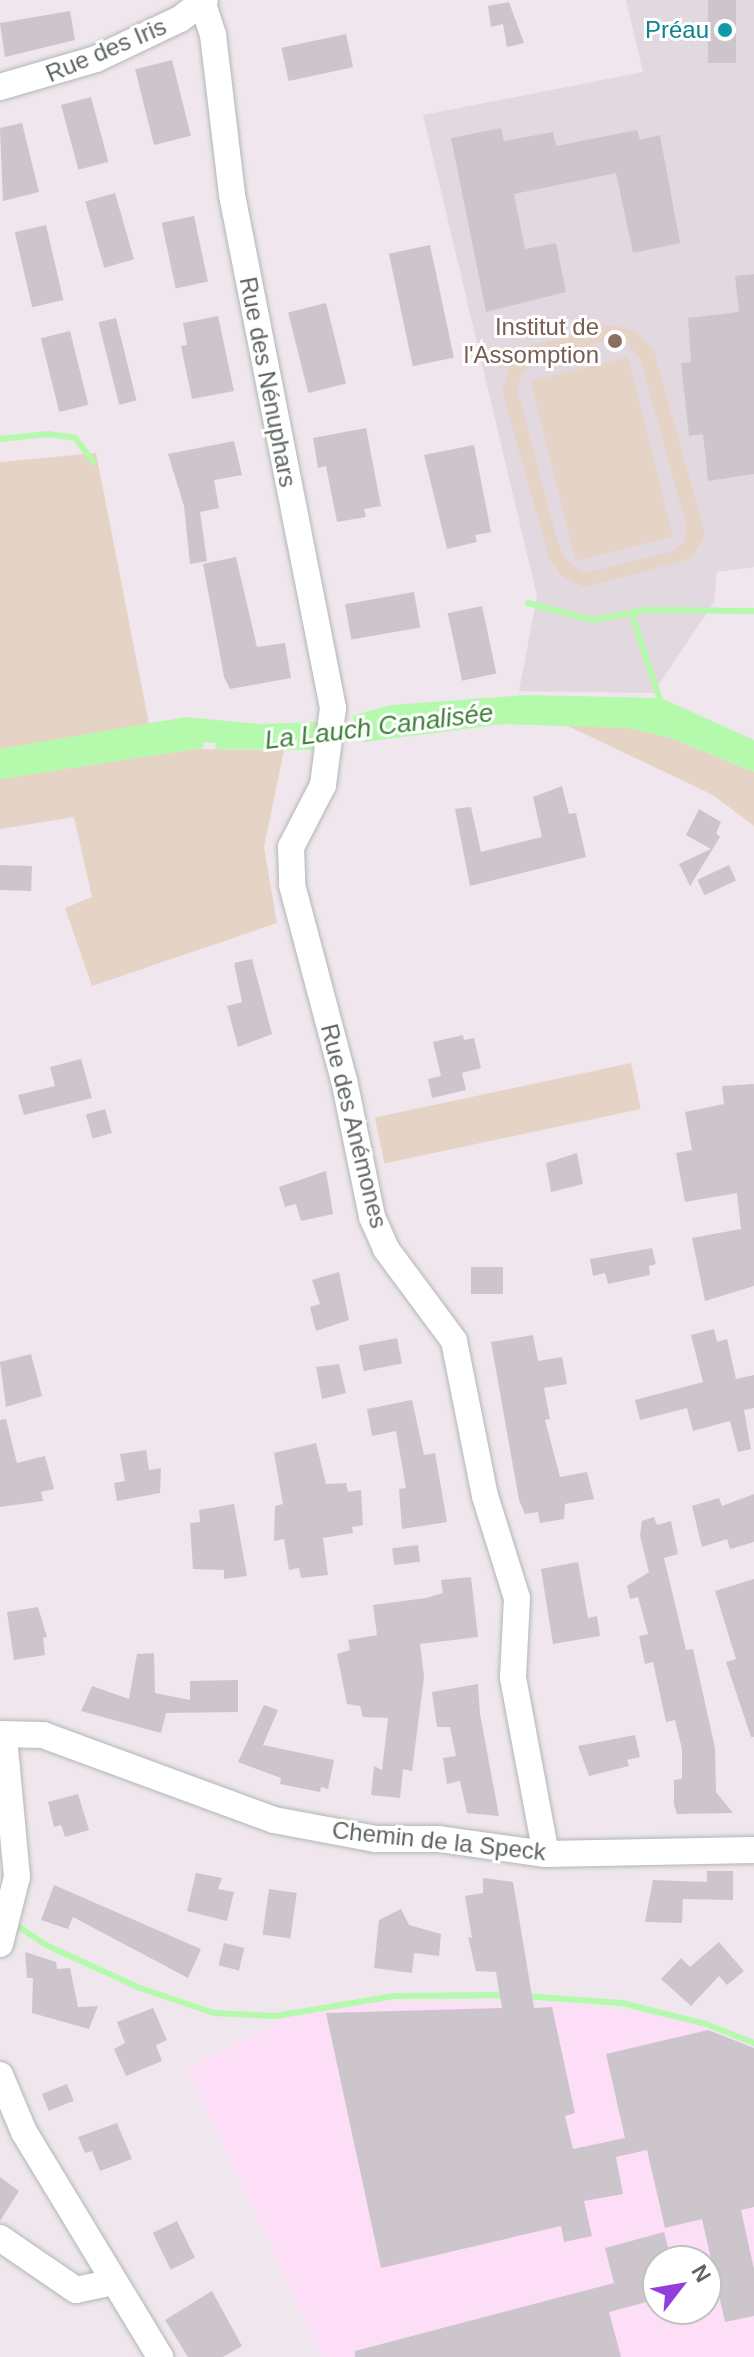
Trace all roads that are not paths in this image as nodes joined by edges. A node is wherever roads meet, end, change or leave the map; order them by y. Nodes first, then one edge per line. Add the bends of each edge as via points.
1 (204, 2) edge
2 (0, 87) edge
3 (330, 753) joint
4 (2, 1736) edge
5 (546, 1854) junction
6 (753, 1855) edge
7 (0, 1944) edge
8 (0, 2075) edge
9 (0, 2238) edge
10 (114, 2282) junction
11 (160, 2357) edge

1 - 2 street, Rue des Iris via 96,59
1 - 3 street, Rue des Nénuphars via 213,35 232,195 333,708
3 - 5 street, Rue des Anémones via 323,785 291,847 292,885 344,1080 372,1217 386,1249 454,1341 485,1496 517,1598 513,1678
4 - 5 street, Chemin de la Speck via 43,1735 274,1820 376,1839 439,1839
4 - 7 street via 17,1877
5 - 6 street, Chemin de la Speck
8 - 10 street via 24,2132
9 - 10 street via 76,2290
10 - 11 street

